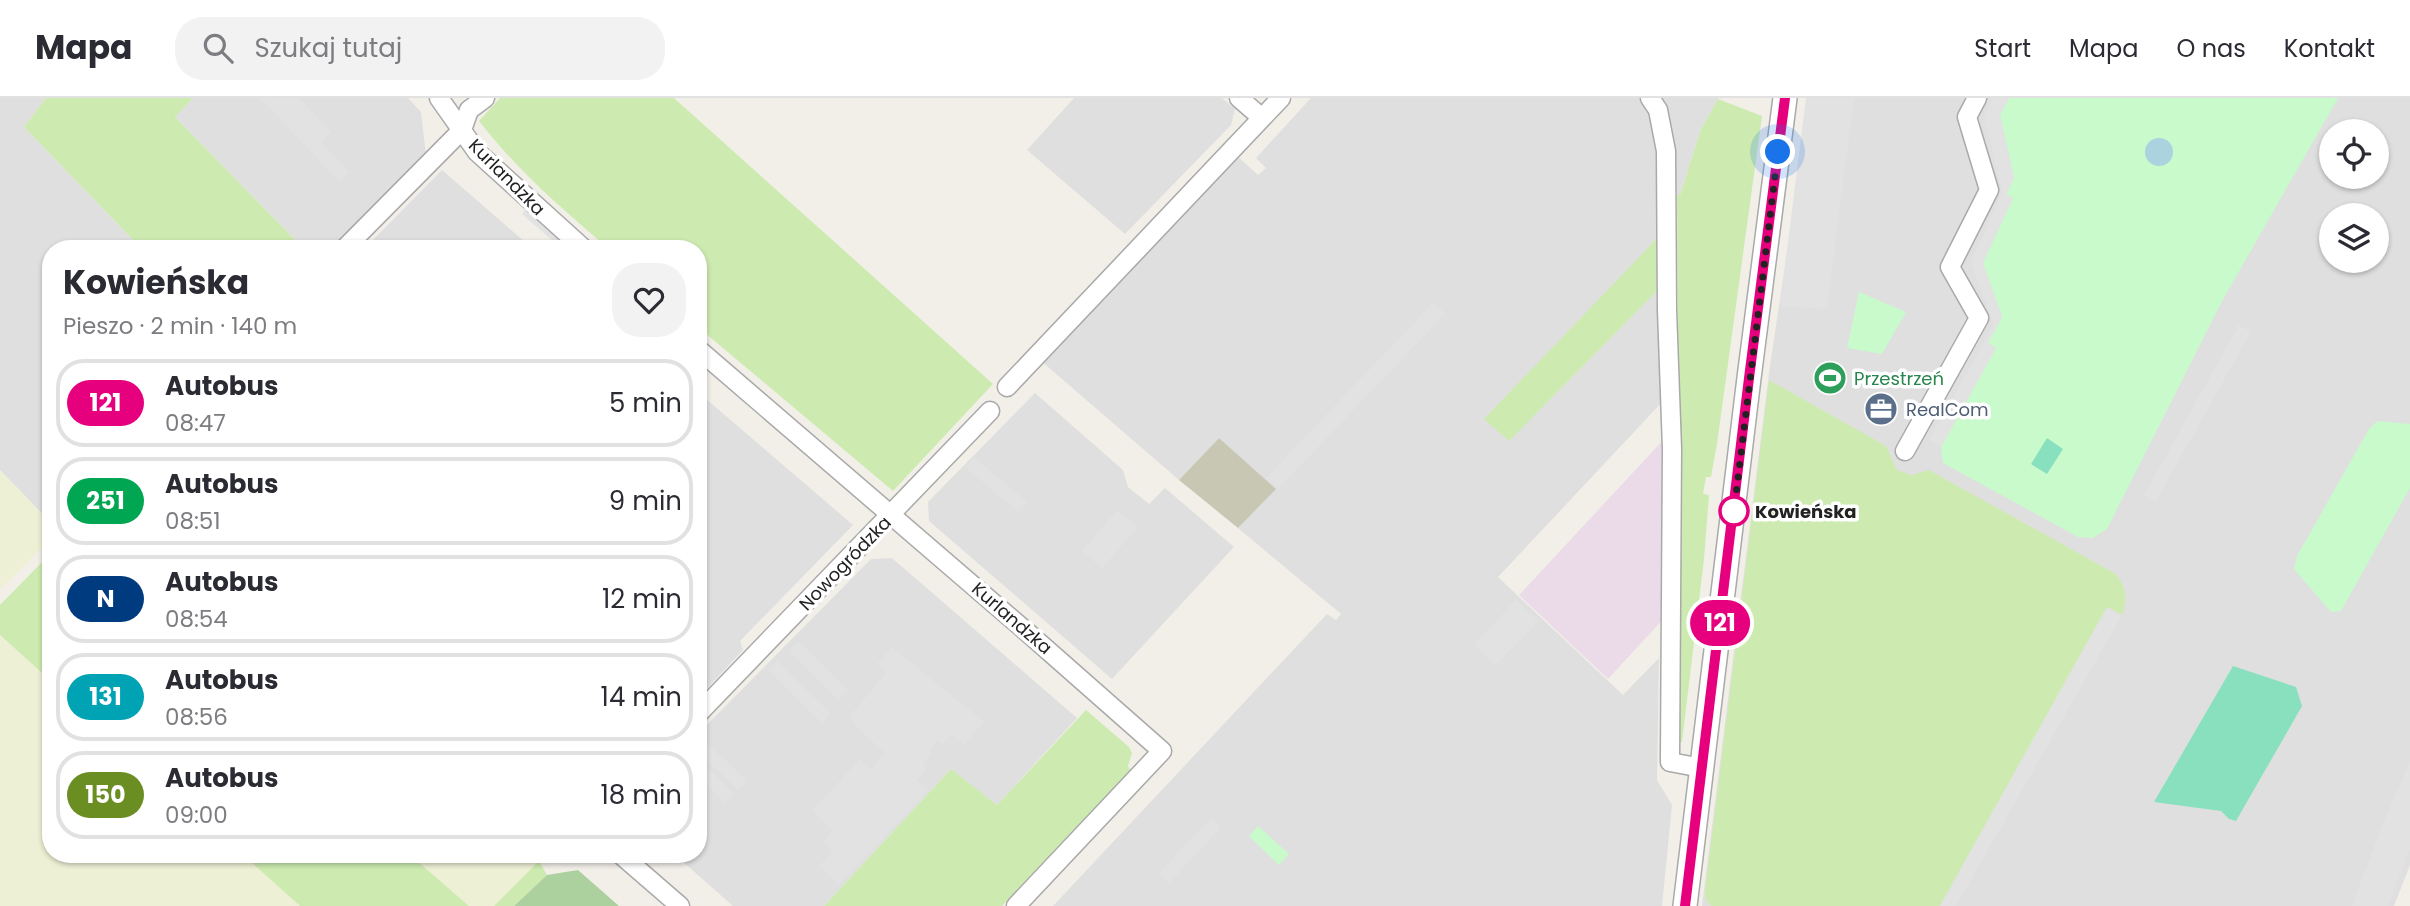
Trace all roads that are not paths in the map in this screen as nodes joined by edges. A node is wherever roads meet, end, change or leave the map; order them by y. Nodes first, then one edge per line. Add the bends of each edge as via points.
1 (439, 98) edge
2 (485, 98) edge
3 (1239, 98) edge
4 (1281, 98) edge
5 (1650, 98) edge
6 (1786, 98) edge
7 (1977, 98) edge
8 (1262, 118) junction
9 (461, 130) junction
10 (353, 240) edge
11 (574, 240) edge
12 (707, 357) edge
13 (1007, 387) dead end
14 (989, 411) dead end
15 (1905, 451) dead end
16 (892, 514) junction
17 (707, 705) edge
18 (1702, 768) junction
19 (630, 863) edge
20 (680, 906) edge
21 (1016, 906) edge
22 (1685, 906) edge

1 - 9 street, Kurlandzka
2 - 9 street via 469,110
3 - 8 street
4 - 8 street
5 - 18 street via 1658,110 1666,151 1672,449 1670,762
6 - 18 street
7 - 15 street via 1967,117 1989,190 1950,267 1979,318
8 - 13 street
9 - 10 street
9 - 11 street, Kurlandzka via 477,152
12 - 16 street, Kurlandzka
14 - 16 street, Nowogródzka
16 - 17 street, Nowogródzka
16 - 21 street, Kurlandzka via 1162,751
18 - 22 street
19 - 20 street

